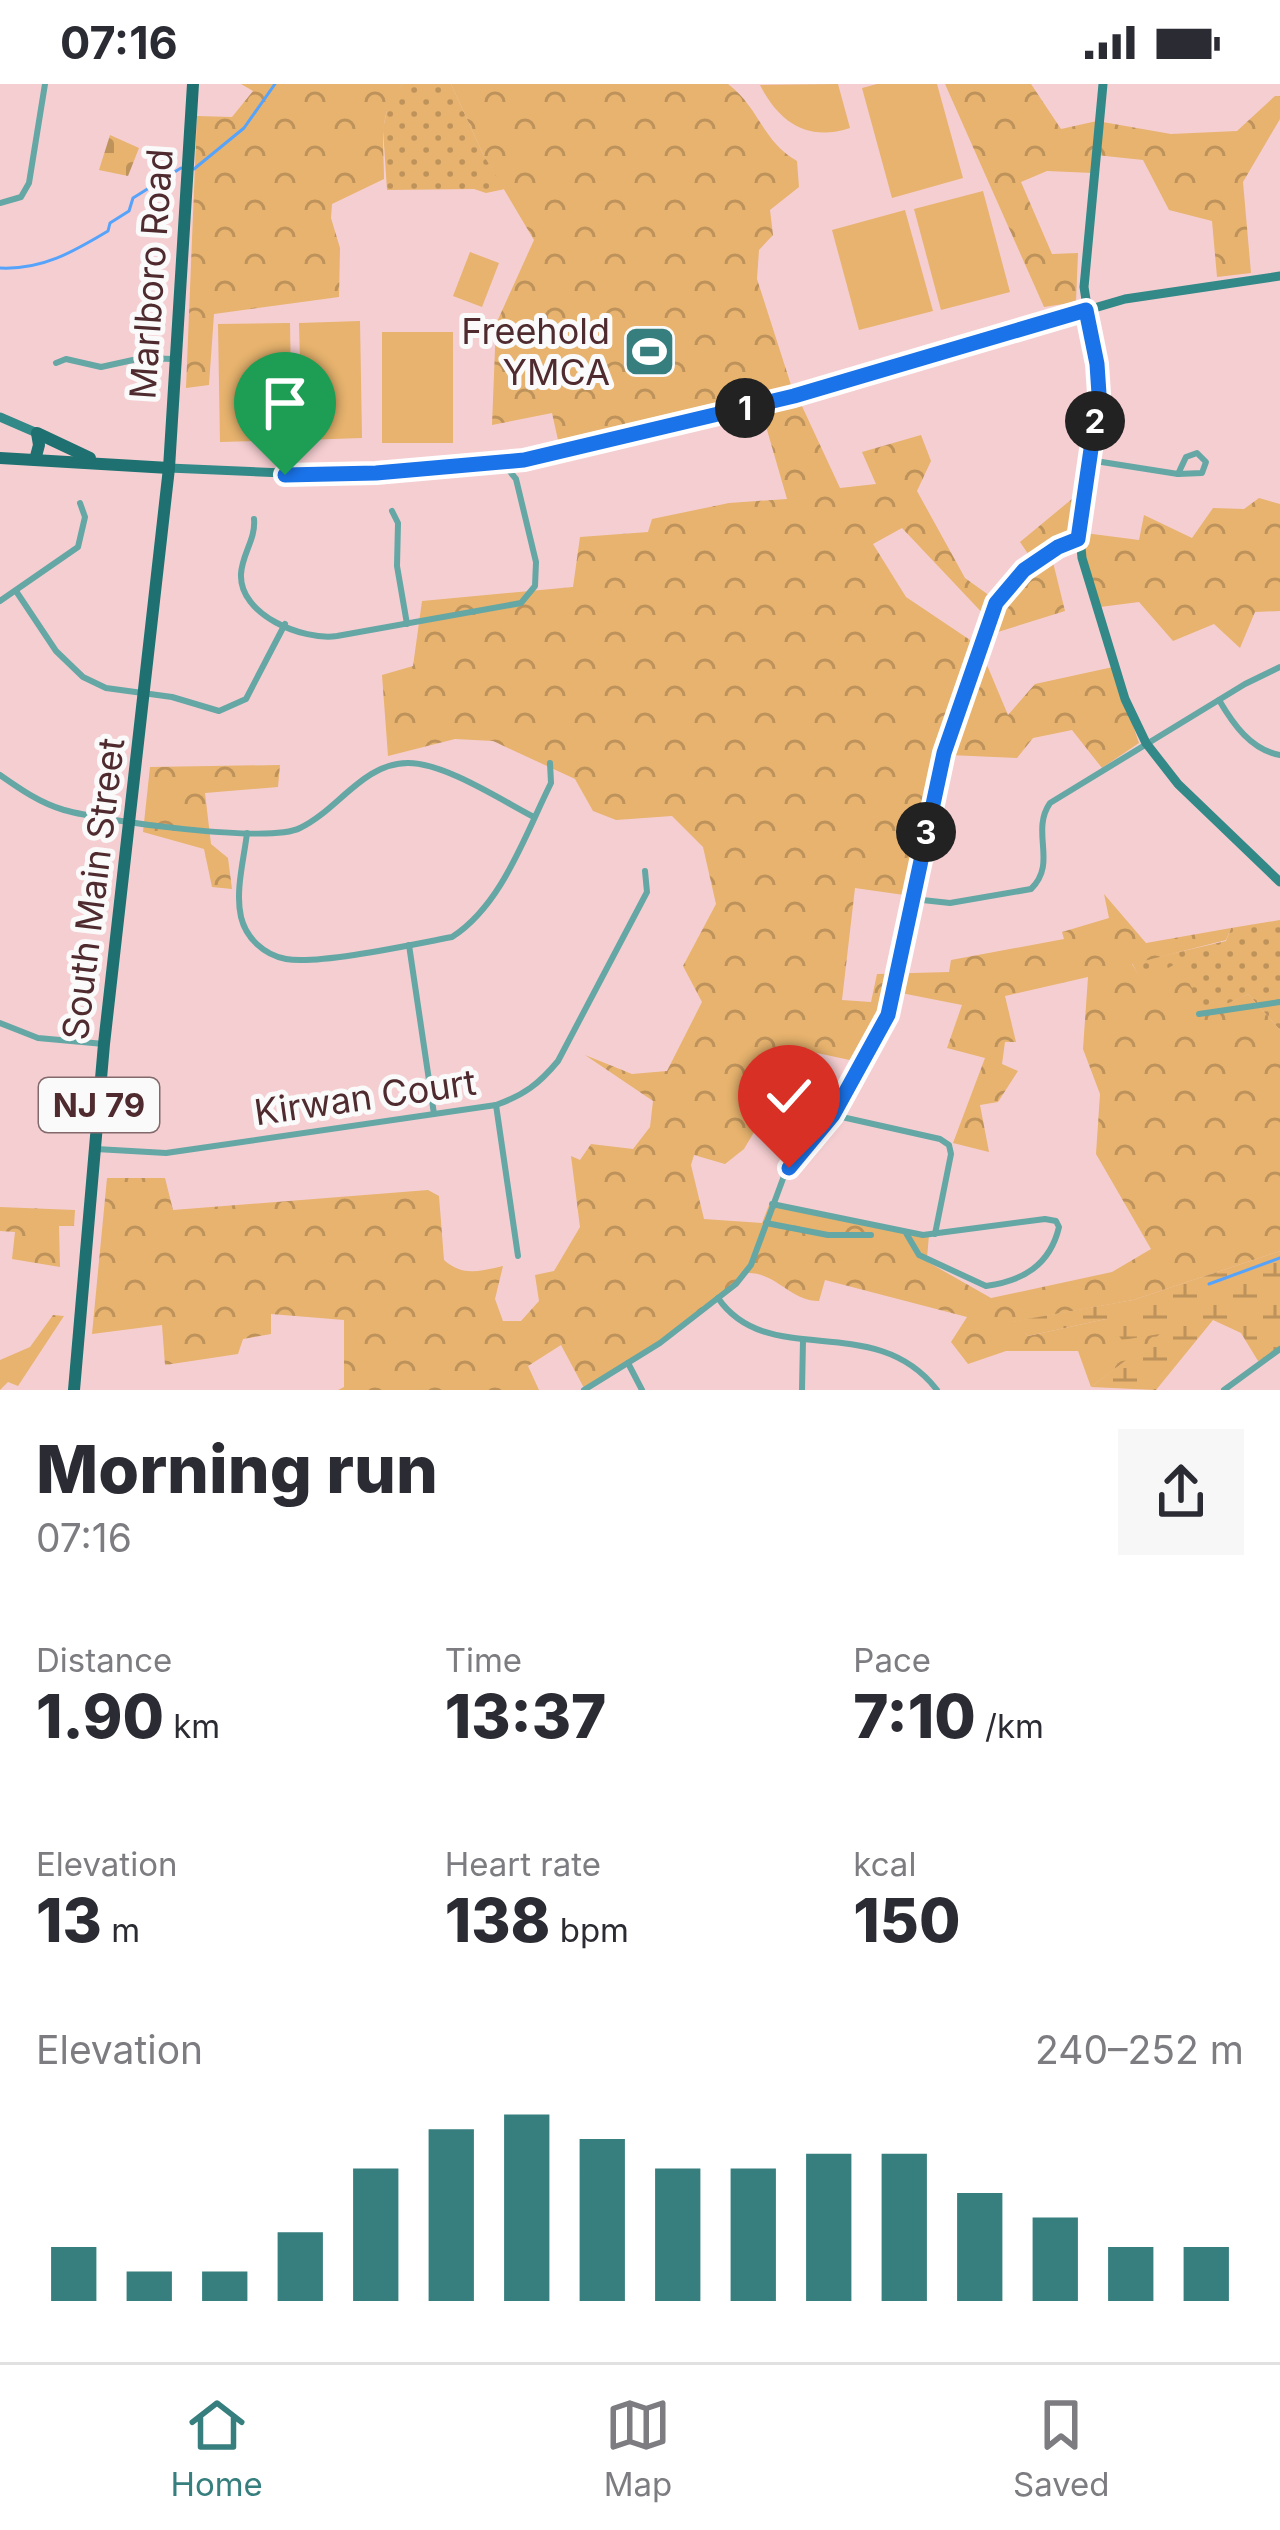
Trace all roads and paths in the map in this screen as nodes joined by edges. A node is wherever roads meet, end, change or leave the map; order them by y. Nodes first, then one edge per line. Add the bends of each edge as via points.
1 (45, 84) edge
2 (193, 84) edge
3 (1102, 84) edge
4 (0, 203) edge
5 (1280, 276) edge
6 (1086, 310) junction
7 (176, 360) junction
8 (56, 363) dead end
9 (0, 417) edge
10 (37, 433) junction
11 (0, 458) edge
12 (34, 460) junction
13 (524, 460) junction
14 (1089, 460) junction
15 (502, 463) junction
16 (114, 464) junction
17 (170, 468) junction
18 (1178, 475) junction
19 (516, 479) junction
20 (80, 503) dead end
21 (392, 511) dead end
22 (254, 519) dead end
23 (1078, 539) junction
24 (16, 591) junction
25 (0, 601) edge
26 (407, 624) junction
27 (285, 625) junction
28 (1280, 668) edge
29 (146, 694) junction
30 (1220, 700) junction
31 (1146, 743) junction
32 (1280, 755) edge
33 (550, 763) dead end
34 (0, 775) edge
35 (534, 817) junction
36 (130, 820) junction
37 (247, 833) junction
38 (646, 871) dead end
39 (1280, 882) edge
40 (913, 898) junction
41 (409, 945) junction
42 (1280, 1002) edge
43 (1199, 1014) dead end
44 (0, 1023) edge
45 (104, 1044) junction
46 (496, 1105) junction
47 (434, 1114) junction
48 (833, 1115) junction
49 (96, 1149) junction
50 (772, 1204) junction
51 (766, 1223) junction
52 (906, 1233) junction
53 (935, 1234) junction
54 (872, 1235) dead end
55 (518, 1256) dead end
56 (718, 1298) junction
57 (803, 1338) junction
58 (1280, 1349) edge
59 (628, 1363) junction
60 (1230, 1388) edge
61 (74, 1390) edge
62 (584, 1390) edge
63 (642, 1390) edge
64 (802, 1390) edge
65 (938, 1390) edge

1 - 4 street via 29,183 20,197
2 - 7 main road, Marlboro Road / NJ 79
3 - 6 main road
5 - 6 main road
6 - 13 main road via 794,396
6 - 14 main road via 1099,383
7 - 8 street
7 - 17 main road, Marlboro Road / NJ 79
9 - 10 main road
10 - 12 main road
10 - 16 main road
11 - 12 main road
12 - 16 main road
13 - 15 main road
13 - 19 street
14 - 18 street
14 - 23 main road
15 - 17 main road via 332,475
15 - 19 street
16 - 17 main road
17 - 29 main road, South Main Street / NJ 79
18 - 18 street via 1190,454 1204,458 1202,473
19 - 26 street via 535,586 521,603
20 - 24 street via 86,517 78,547
21 - 26 street
22 - 27 street via 243,590 257,610
23 - 31 main road via 1125,699
23 - 40 street via 1024,570 996,603 944,753
24 - 25 street
24 - 29 street via 73,669 106,688
26 - 27 street via 327,638
27 - 29 street via 246,699 232,708
28 - 30 street
29 - 36 main road, South Main Street / NJ 79
30 - 31 street
30 - 32 street via 1259,748
31 - 39 main road
31 - 40 street via 1050,803 1040,827 1045,866 1030,889 950,903
33 - 35 street
34 - 36 street via 52,806
35 - 37 street via 410,763 369,776 301,828
35 - 41 street via 470,926
36 - 37 street
36 - 45 main road, South Main Street / NJ 79
37 - 41 street via 239,906 262,949 295,960
38 - 46 street, Kirwan Court via 647,892 558,1061 538,1086
40 - 48 street via 888,1015
41 - 47 street
42 - 43 street
44 - 45 street via 38,1038
45 - 49 main road, South Main Street / NJ 79
46 - 47 street, Kirwan Court
46 - 55 street
47 - 49 street, Kirwan Court via 166,1153
48 - 50 street via 789,1168
48 - 53 street via 944,1140 951,1154
49 - 61 main road, South Main Street / NJ 79
50 - 51 street
50 - 52 street
51 - 54 street
51 - 56 street via 752,1265
52 - 53 street
52 - 53 street via 920,1255 992,1286 1040,1265 1059,1231 1045,1219
56 - 57 street via 745,1324
56 - 59 street
57 - 64 street
57 - 65 street via 889,1351
58 - 60 street
59 - 62 street
59 - 63 street

